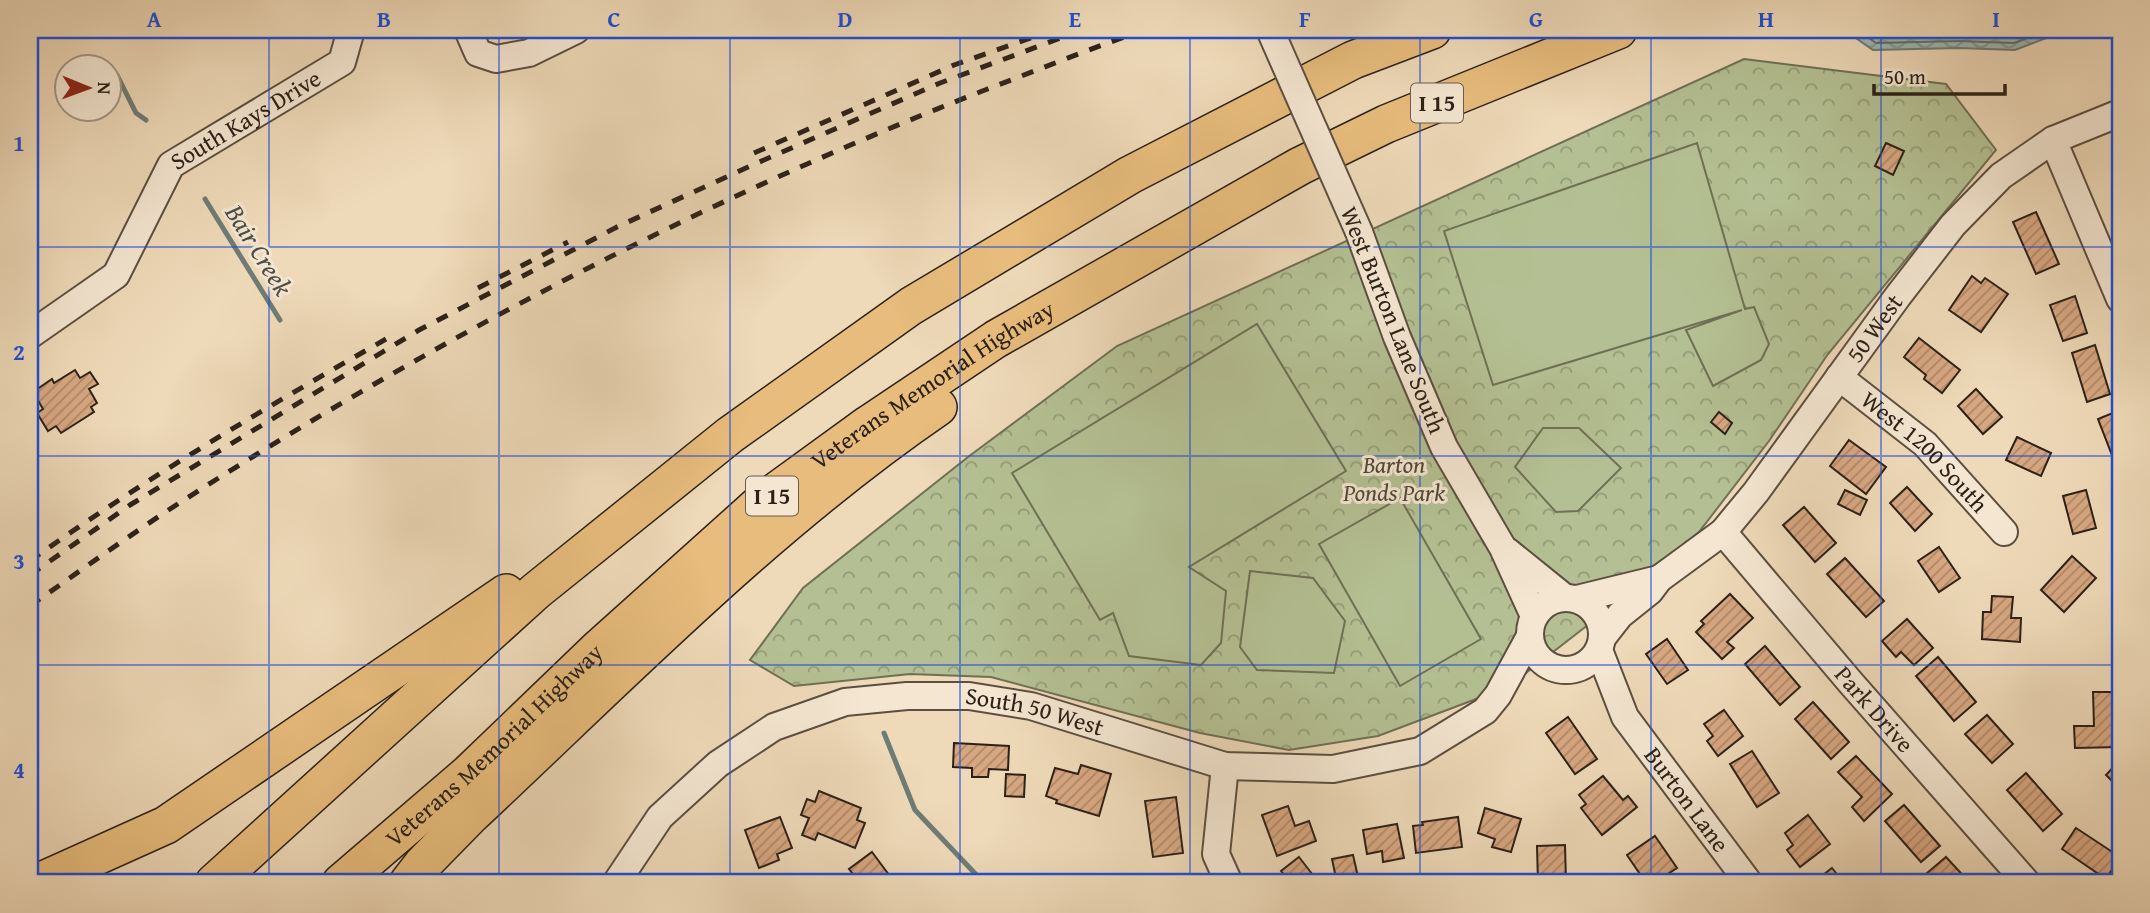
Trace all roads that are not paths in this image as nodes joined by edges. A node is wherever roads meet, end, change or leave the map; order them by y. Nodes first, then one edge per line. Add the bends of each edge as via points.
1 (351, 30) edge
2 (468, 30) edge
3 (576, 30) edge
4 (1270, 30) edge
5 (1432, 30) edge
6 (1618, 30) edge
7 (2120, 113) edge
8 (2053, 139) junction
9 (1261, 187) junction
10 (2120, 299) edge
11 (30, 335) edge
12 (1839, 377) junction
13 (730, 436) junction
14 (1723, 532) junction
15 (2004, 532) dead end
16 (1503, 548) junction
17 (1659, 579) junction
18 (1570, 598) junction
19 (1532, 627) junction
20 (1601, 644) junction
21 (1565, 671) junction
22 (1498, 695) junction
23 (1625, 717) junction
24 (1225, 766) junction
25 (37, 883) edge
26 (214, 883) edge
27 (341, 883) edge
28 (408, 883) edge
29 (616, 883) edge
30 (1228, 883) edge
31 (1749, 883) edge
32 (2026, 883) edge

1 - 11 street, South Kays Drive via 342,62 172,165 116,275
2 - 3 street via 478,53 496,60 528,53
4 - 16 street, West Burton Lane South, bridge via 1359,232 1444,447
5 - 13 highway via 1353,60 1130,176 911,306
6 - 9 highway, Veterans Memorial Highway / I 15 via 1386,124
7 - 8 street, 50 West
8 - 10 street
8 - 12 street, 50 West via 2001,176 1953,225
9 - 27 highway, Veterans Memorial Highway / I 15 via 996,339 764,501 597,650 468,774
9 - 28 highway via 906,429 776,531 469,817
12 - 14 street, 50 West
12 - 15 street, West 1200 South via 1925,444
13 - 25 highway via 166,825
13 - 26 highway via 536,591
14 - 17 street, 50 West
14 - 32 street, Park Drive
16 - 18 street, West Burton Lane South
16 - 19 street, West Burton Lane South
17 - 18 street, 50 West
17 - 20 street, 50 West via 1620,615
18 - 19 street via 1541,607
18 - 20 street via 1597,614
19 - 21 street via 1539,659
19 - 22 street, South 50 West
20 - 21 street via 1592,660
20 - 23 street, Burton Lane
21 - 22 street, South 50 West via 1526,678
21 - 23 street, Burton Lane via 1592,686
22 - 24 street, South 50 West via 1485,711 1420,751 1333,769
23 - 31 street, Burton Lane
24 - 29 street, South 50 West via 1031,706 969,695 845,702 774,727 718,764 660,817
24 - 30 street via 1216,854

